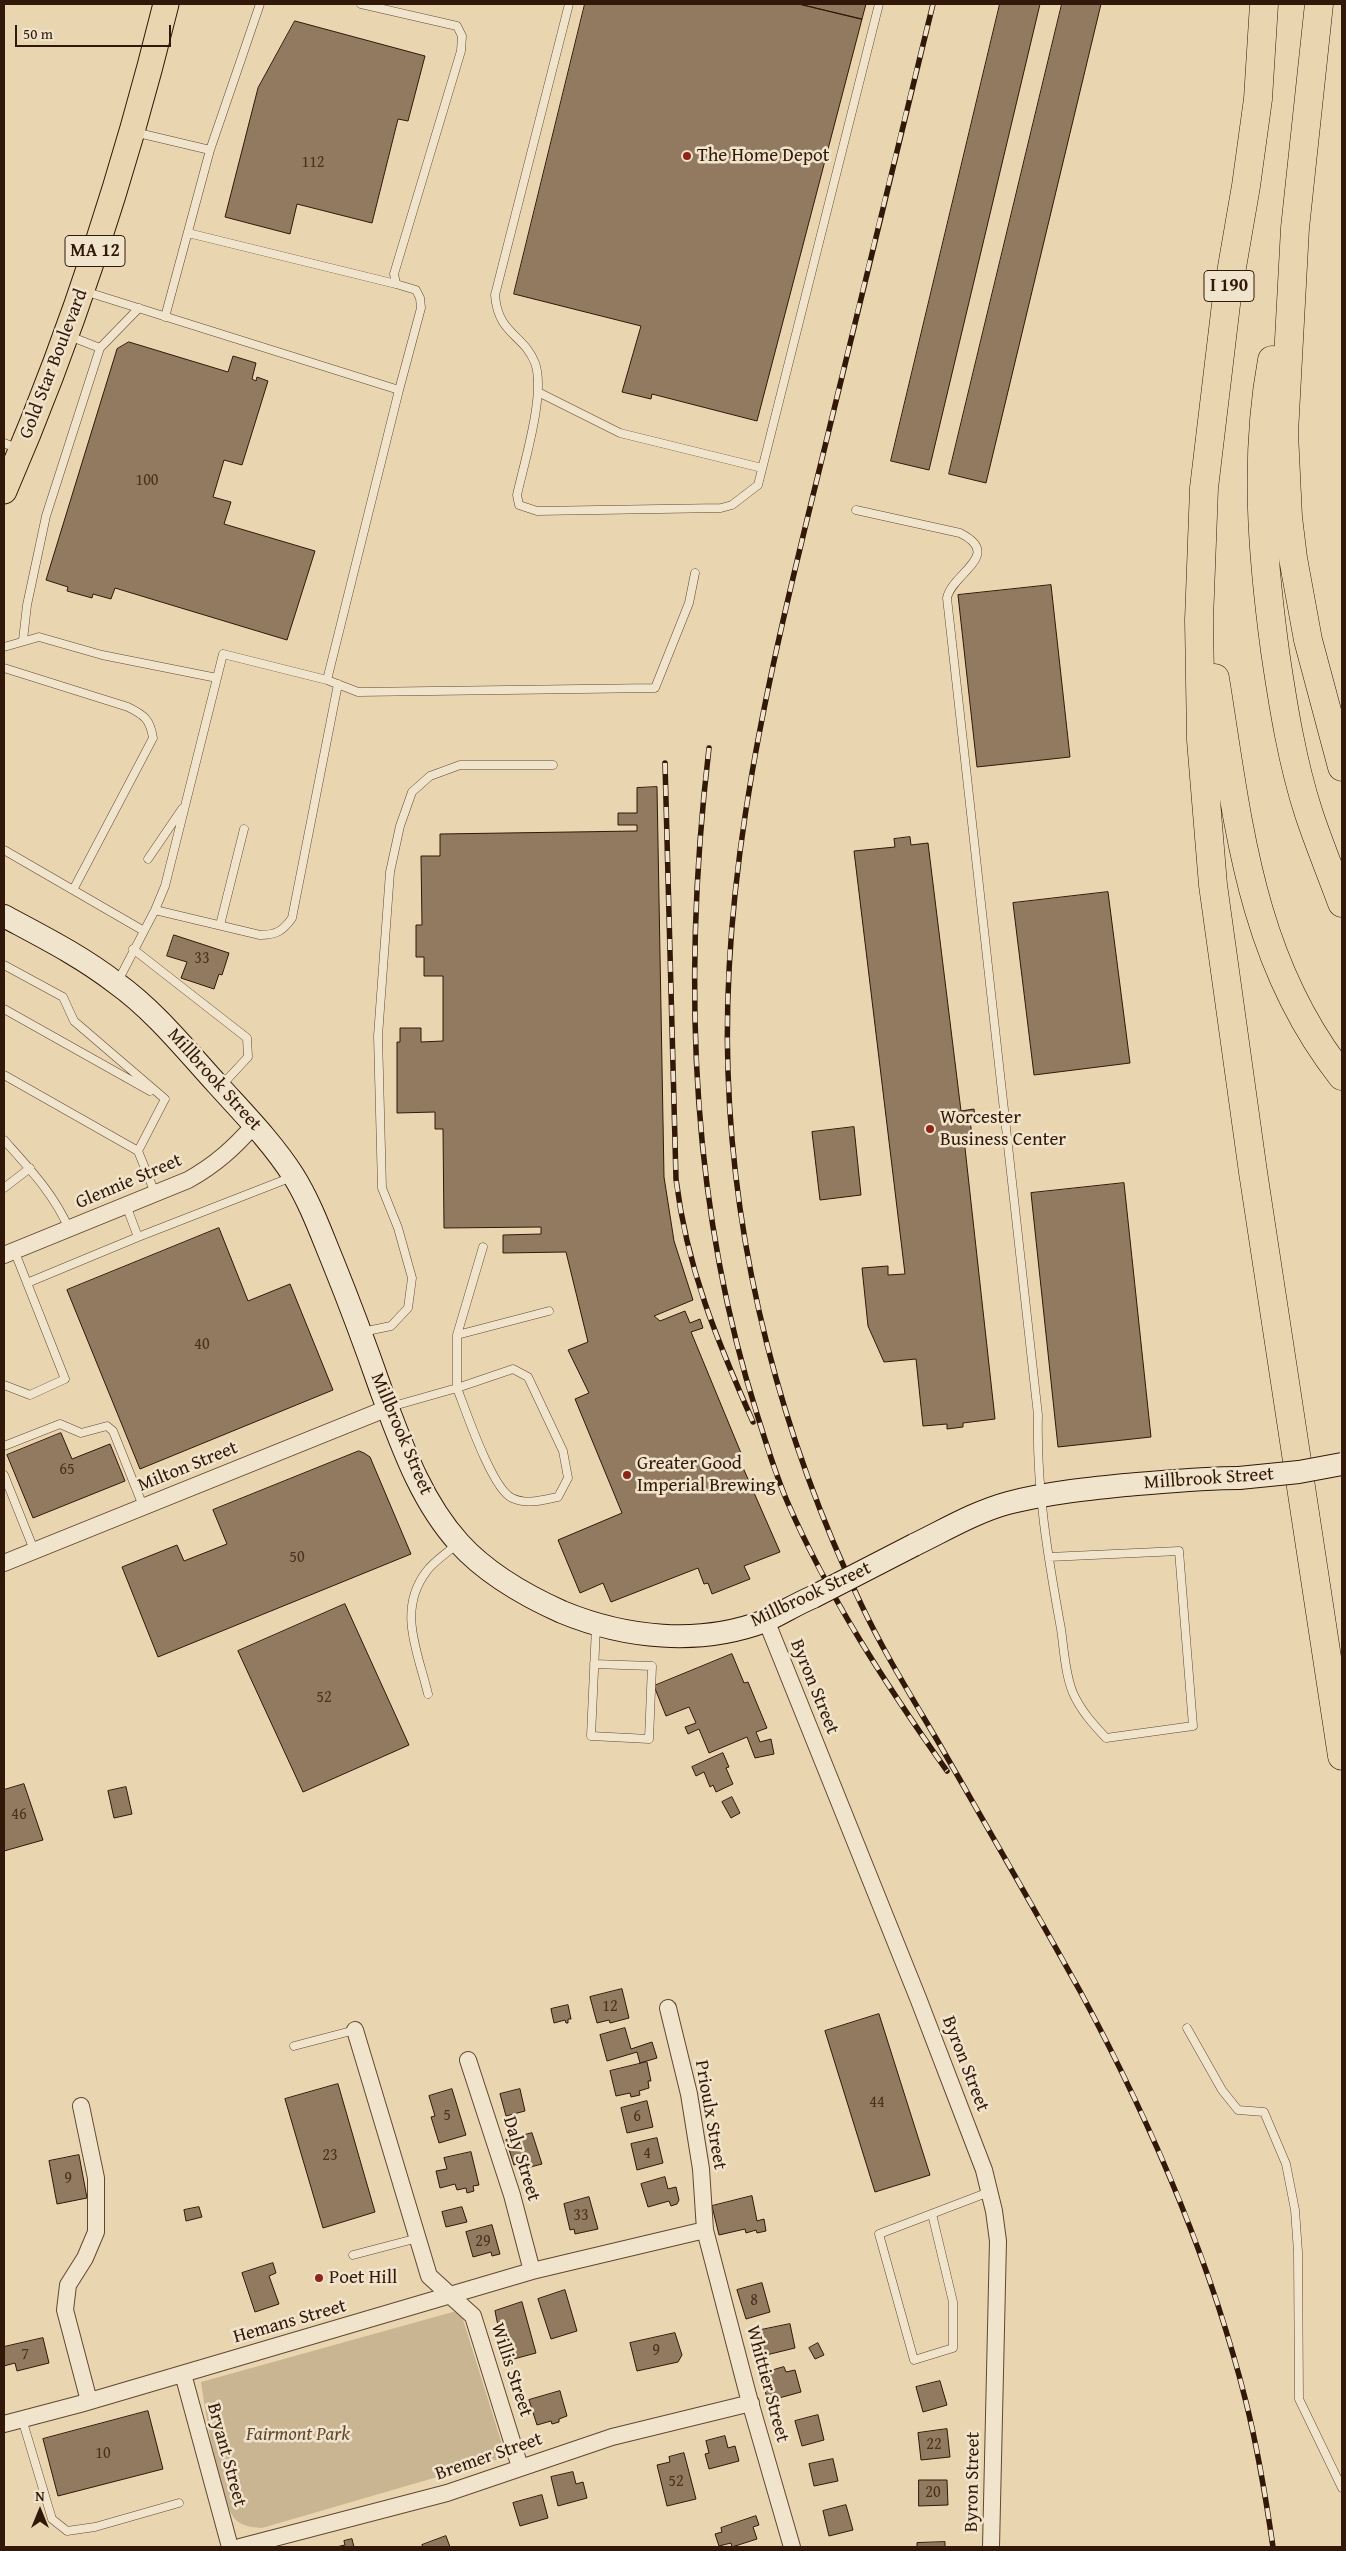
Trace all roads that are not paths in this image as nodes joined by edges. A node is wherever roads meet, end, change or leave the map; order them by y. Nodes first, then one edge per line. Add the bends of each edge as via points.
1 (166, 4) edge
2 (260, 4) edge
3 (362, 4) edge
4 (569, 4) edge
5 (879, 4) edge
6 (1264, 4) edge
7 (1319, 4) edge
8 (132, 131) junction
9 (210, 150) junction
10 (1295, 228) junction
11 (188, 233) junction
12 (396, 284) junction
13 (82, 290) junction
14 (139, 308) junction
15 (165, 316) junction
16 (66, 334) junction
17 (100, 348) junction
18 (399, 390) junction
19 (538, 392) junction
20 (13, 446) edge
21 (762, 468) junction
22 (4, 491) edge
23 (856, 510) dead end
24 (1200, 570) junction
25 (695, 573) dead end
26 (23, 640) junction
27 (5, 648) edge
28 (4, 668) edge
29 (217, 678) junction
30 (327, 680) junction
31 (338, 684) junction
32 (553, 765) dead end
33 (1342, 767) edge
34 (185, 806) junction
35 (244, 829) dead end
36 (4, 850) edge
37 (148, 859) dead end
38 (73, 890) junction
39 (1342, 903) edge
40 (155, 910) junction
41 (4, 916) edge
42 (220, 925) junction
43 (144, 931) junction
44 (133, 949) junction
45 (4, 965) edge
46 (117, 983) junction
47 (4, 1008) edge
48 (4, 1075) edge
49 (1342, 1076) edge
50 (219, 1087) junction
51 (165, 1099) junction
52 (255, 1124) junction
53 (4, 1140) edge
54 (138, 1151) junction
55 (30, 1168) junction
56 (294, 1176) junction
57 (4, 1188) edge
58 (155, 1193) junction
59 (126, 1205) junction
60 (69, 1229) junction
61 (138, 1237) junction
62 (483, 1247) dead end
63 (9, 1252) edge
64 (27, 1283) junction
65 (549, 1311) dead end
66 (360, 1332) junction
67 (457, 1335) junction
68 (4, 1385) edge
69 (457, 1388) junction
70 (388, 1408) junction
71 (4, 1446) edge
72 (1342, 1464) edge
73 (4, 1475) edge
74 (1041, 1496) junction
75 (144, 1506) junction
76 (458, 1542) junction
77 (34, 1550) junction
78 (1050, 1557) junction
79 (4, 1563) edge
80 (766, 1620) junction
81 (596, 1625) junction
82 (594, 1664) junction
83 (428, 1694) dead end
84 (1342, 1756) edge
85 (668, 2008) dead end
86 (1187, 2028) dead end
87 (355, 2030) joint
88 (294, 2046) dead end
89 (468, 2060) dead end
90 (81, 2106) dead end
91 (989, 2192) junction
92 (932, 2214) junction
93 (705, 2230) junction
94 (418, 2238) junction
95 (353, 2255) dead end
96 (532, 2271) junction
97 (451, 2294) junction
98 (183, 2374) junction
99 (89, 2401) junction
100 (751, 2403) junction
101 (22, 2419) junction
102 (4, 2424) edge
103 (520, 2467) junction
104 (1342, 2488) edge
105 (179, 2503) dead end
106 (230, 2547) edge
107 (240, 2547) edge
108 (792, 2547) edge
109 (991, 2547) edge

1 - 8 main road, Gold Star Boulevard / MA 12
2 - 9 lane
3 - 12 lane via 457,26 462,36 461,50 394,274
4 - 19 lane via 495,295 496,312 535,362
5 - 21 lane
6 - 24 highway, I 190 via 1258,99 1212,411
7 - 10 highway
8 - 9 lane
8 - 13 main road, Gold Star Boulevard / MA 12
9 - 11 lane
10 - 33 highway via 1284,433 1288,517 1308,640
10 - 39 highway via 1262,437 1264,558 1278,670 1298,773 1309,814
11 - 12 lane
11 - 15 lane
12 - 18 lane via 416,290 421,308
13 - 14 lane
13 - 16 main road, Gold Star Boulevard / MA 12
14 - 15 lane
14 - 17 lane
15 - 18 lane
16 - 17 lane
16 - 20 main road, Gold Star Boulevard / MA 12
17 - 26 lane via 46,516
18 - 30 lane
19 - 21 lane via 620,433
19 - 21 lane via 517,496 519,504 526,509 721,508 748,495 758,485
20 - 22 main road, Gold Star Boulevard / MA 12
23 - 74 lane via 960,533 973,539 977,548 970,570 950,588 947,598 1038,1414 1037,1462
24 - 49 highway via 1231,788 1248,877 1270,943 1297,1004
24 - 84 highway via 1202,740 1213,885
25 - 31 lane via 689,603 655,688 358,692
26 - 27 lane
26 - 29 lane via 39,637 102,655
28 - 38 lane via 128,707 144,714 152,729 153,738
29 - 30 lane via 223,654
29 - 34 lane
30 - 31 lane
31 - 42 lane via 292,918 284,930 272,935
32 - 66 lane via 460,765 430,776 412,792 390,872 378,1036 382,1188 398,1228 412,1278 408,1308 391,1326
34 - 37 lane
34 - 40 lane via 165,886
35 - 42 lane
36 - 38 lane
38 - 43 lane
40 - 42 lane
40 - 43 lane
41 - 46 main road, Millbrook Street via 74,953
43 - 44 lane
44 - 46 lane
44 - 50 lane via 247,1038 248,1057
45 - 51 lane via 63,998 74,1021
46 - 50 main road, Millbrook Street via 157,1018
47 - 51 lane
48 - 54 lane
50 - 52 main road, Millbrook Street
51 - 54 lane
52 - 56 main road, Millbrook Street
52 - 58 street, Glennie Street via 212,1167
53 - 55 lane
54 - 58 lane
55 - 57 lane
55 - 60 lane via 59,1207
56 - 61 lane
56 - 66 main road, Millbrook Street via 324,1239
58 - 59 street, Glennie Street
59 - 60 street, Glennie Street
59 - 61 lane
60 - 63 street, Glennie Street
61 - 64 lane
62 - 67 lane
63 - 64 lane
64 - 68 lane via 65,1379 30,1395
65 - 67 lane
66 - 70 main road, Millbrook Street
67 - 69 lane
69 - 69 lane via 496,1483 511,1498 531,1503 558,1497 568,1478 563,1451 528,1377 513,1369
69 - 70 lane
70 - 75 street, Milton Street
70 - 76 main road, Millbrook Street via 418,1482
71 - 75 lane via 60,1424 81,1433 107,1426 113,1431
72 - 74 main road, Millbrook Street, bridge via 1308,1471
73 - 77 lane
74 - 78 lane
74 - 80 main road, Millbrook Street, bridge via 1007,1504 957,1523
75 - 77 street, Milton Street
76 - 81 main road, Millbrook Street via 521,1592
76 - 83 lane via 426,1571 415,1590 409,1617
77 - 79 street, Milton Street
78 - 78 lane via 1179,1551 1193,1726 1106,1738 1085,1715 1070,1683
80 - 81 main road, Millbrook Street via 713,1634 686,1635 645,1635
80 - 91 street, Byron Street via 918,1998 984,2170
81 - 82 lane
82 - 82 lane via 652,1666 649,1739 591,1736
85 - 93 street, Prioulx Street via 689,2094 701,2169
86 - 104 lane via 1222,2090 1238,2110 1264,2112 1286,2164 1295,2210 1298,2252 1299,2399
87 - 88 lane
87 - 94 street, Willis Street
89 - 96 street, Daly Street via 512,2195
90 - 99 street via 96,2178 96,2232 85,2258 68,2284 65,2310
91 - 92 lane
91 - 109 street, Byron Street via 998,2241
92 - 92 lane via 879,2234 914,2360 953,2348 953,2302
93 - 96 street, Hemans Street
93 - 100 street, Whittier Street
94 - 95 lane
94 - 97 street, Willis Street via 429,2276
96 - 97 street, Hemans Street
97 - 98 street, Hemans Street
97 - 103 street, Willis Street via 473,2316
98 - 99 street, Hemans Street
98 - 106 street, Bryant Street
99 - 101 street, Hemans Street
100 - 103 street, Bremer Street via 612,2437
100 - 108 street, Whittier Street
101 - 102 street, Hemans Street
101 - 105 lane via 52,2519 67,2531
103 - 107 street, Bremer Street via 447,2494

